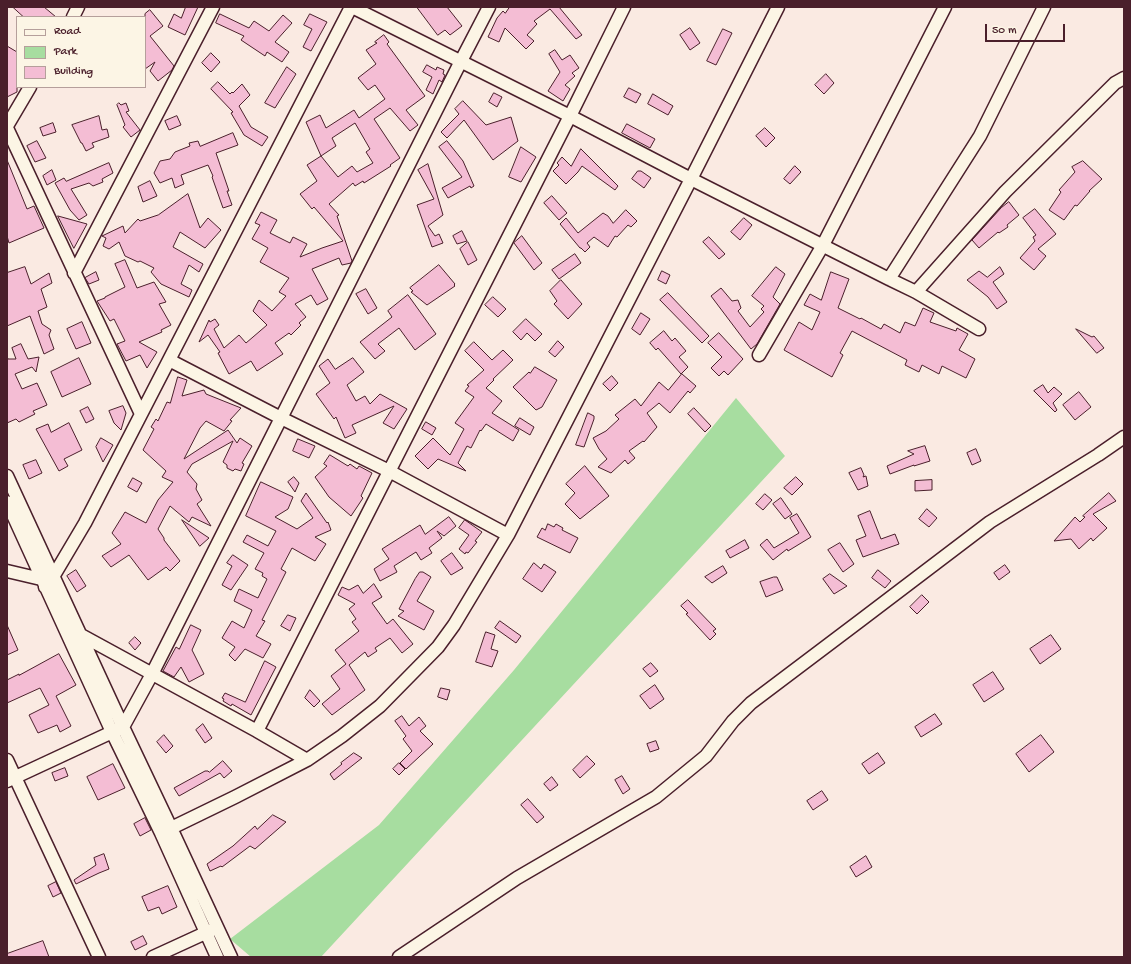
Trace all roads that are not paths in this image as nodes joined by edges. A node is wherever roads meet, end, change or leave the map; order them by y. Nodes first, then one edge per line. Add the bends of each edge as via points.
1 (213, 7) edge
2 (352, 7) edge
3 (489, 7) edge
4 (624, 7) edge
5 (778, 7) edge
6 (945, 7) edge
7 (1044, 7) edge
8 (461, 61) junction
9 (1124, 78) edge
10 (29, 88) edge
11 (570, 116) junction
12 (7, 127) edge
13 (691, 179) junction
14 (823, 245) junction
15 (74, 273) junction
16 (889, 279) junction
17 (916, 292) junction
18 (979, 329) dead end
19 (758, 355) dead end
20 (169, 360) junction
21 (141, 414) junction
22 (281, 418) junction
23 (1124, 437) edge
24 (390, 471) junction
25 (7, 476) edge
26 (7, 502) edge
27 (508, 535) junction
28 (7, 571) edge
29 (47, 581) junction
30 (81, 635) junction
31 (152, 674) junction
32 (123, 727) junction
33 (257, 731) junction
34 (112, 732) junction
35 (7, 760) edge
36 (307, 760) junction
37 (11, 779) edge
38 (166, 830) junction
39 (217, 927) junction
40 (206, 932) junction
41 (99, 957) edge
42 (153, 957) edge
43 (217, 957) edge
44 (231, 957) edge
45 (399, 957) edge

1 - 15 street
2 - 8 street
2 - 20 street
3 - 8 street
4 - 11 street
5 - 13 street
6 - 14 street
7 - 16 street via 980,136
8 - 11 street
8 - 22 street
9 - 17 street via 1115,83 1005,192
10 - 12 street
11 - 13 street
11 - 24 street
12 - 15 street
13 - 14 street
13 - 27 street
14 - 16 street
14 - 19 street
15 - 21 street
16 - 17 street
17 - 18 street
20 - 21 street
20 - 22 street
21 - 29 street via 86,523
22 - 24 street
22 - 31 street
23 - 45 street via 990,522 750,703 706,756 656,797 517,878
24 - 27 street
24 - 33 street
25 - 29 street
26 - 29 street
27 - 36 street via 438,647 380,706
28 - 29 street
29 - 30 street
29 - 34 street
30 - 31 street
30 - 32 street
31 - 32 street
31 - 33 street
32 - 34 street
32 - 38 street
33 - 36 street
34 - 37 street
34 - 38 street
35 - 37 street
36 - 38 street
37 - 41 street
38 - 39 street
38 - 40 street
39 - 40 street
39 - 44 street
40 - 42 street
40 - 43 street

